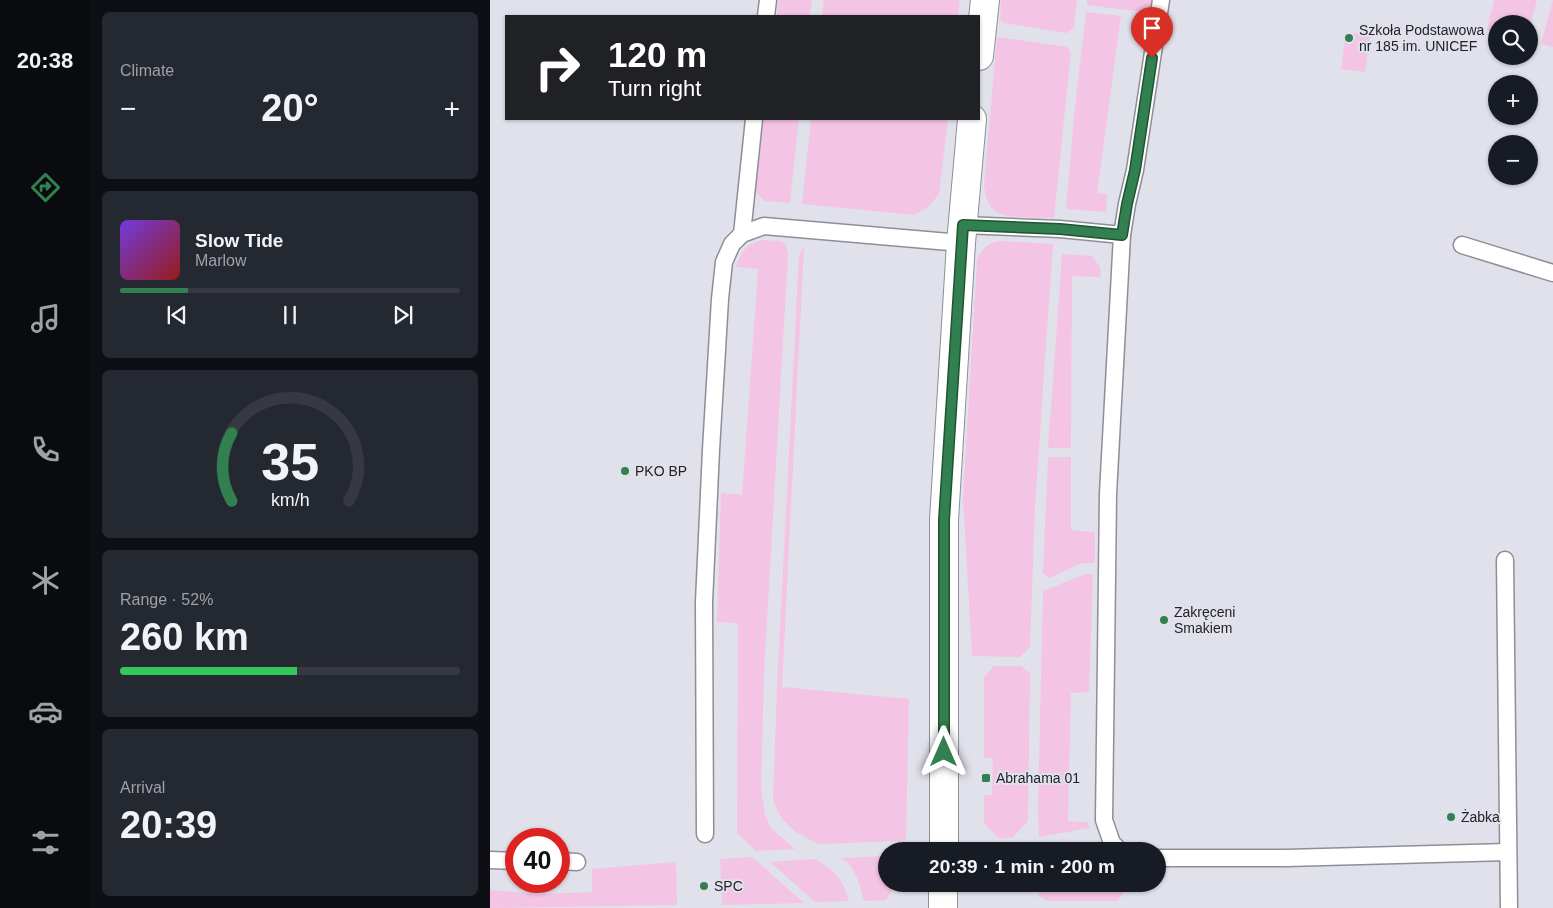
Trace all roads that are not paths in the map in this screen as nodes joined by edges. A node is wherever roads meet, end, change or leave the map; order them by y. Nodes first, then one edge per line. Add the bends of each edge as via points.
1 (768, 0) edge
2 (985, 0) edge
3 (1161, 0) edge
4 (766, 15) edge
5 (980, 47) edge
6 (754, 120) edge
7 (972, 120) edge
8 (742, 234) junction
9 (962, 234) junction
10 (1122, 235) junction
11 (1462, 245) dead end
12 (1553, 273) edge
13 (1505, 560) dead end
14 (705, 834) dead end
15 (944, 842) edge
16 (1112, 842) edge
17 (1508, 852) junction
18 (1166, 858) edge
19 (490, 860) edge
20 (505, 861) edge
21 (570, 862) edge
22 (577, 862) dead end
23 (944, 892) edge
24 (943, 908) edge
25 (1509, 908) edge

1 - 4 lane
2 - 5 street
3 - 10 lane
6 - 8 lane
7 - 9 street
8 - 9 lane via 764,226
8 - 14 lane via 732,244 724,262 710,450 704,602
9 - 10 lane via 1060,229
9 - 15 street via 944,520
10 - 16 lane via 1108,494 1104,820
11 - 12 lane
13 - 17 lane
17 - 18 lane
17 - 25 lane
19 - 20 lane
21 - 22 lane
23 - 24 street

